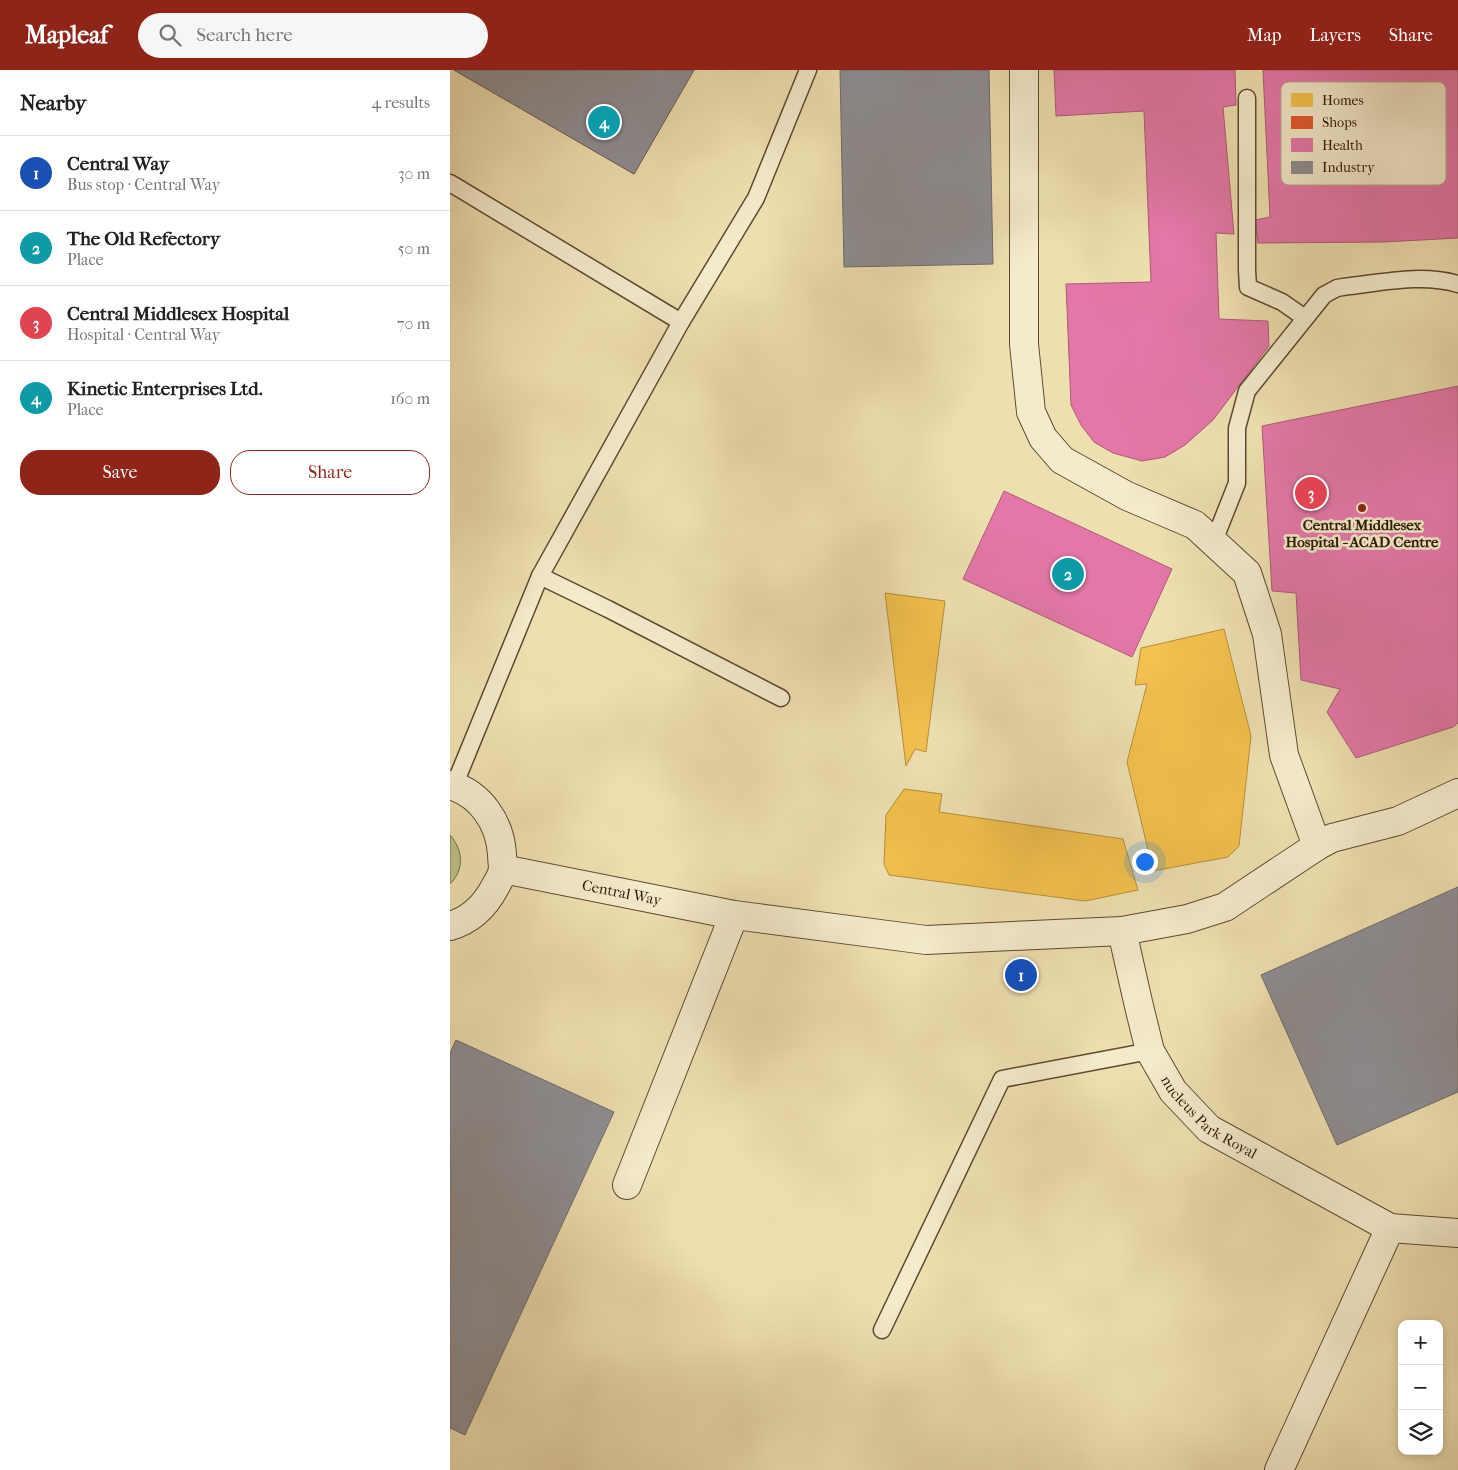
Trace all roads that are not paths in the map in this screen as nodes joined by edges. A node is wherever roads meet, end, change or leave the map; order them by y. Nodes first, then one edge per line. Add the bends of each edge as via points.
1 (808, 70) edge
2 (1024, 70) edge
3 (1247, 98) dead end
4 (450, 183) edge
5 (1458, 284) edge
6 (1305, 318) junction
7 (682, 322) junction
8 (1214, 541) junction
9 (540, 576) junction
10 (781, 698) dead end
11 (452, 785) edge
12 (1458, 793) edge
13 (1317, 846) junction
14 (503, 870) junction
15 (734, 915) junction
16 (450, 926) edge
17 (1122, 932) junction
18 (1150, 1051) junction
19 (627, 1185) dead end
20 (1390, 1228) junction
21 (1458, 1233) edge
22 (882, 1330) dead end
23 (1279, 1470) edge

1 - 7 lane via 756,198
2 - 8 street via 1024,344 1031,412 1043,438 1062,460 1127,496 1196,525
3 - 6 lane via 1248,287 1282,302
4 - 7 lane
5 - 6 lane via 1416,279 1336,288 1324,295
6 - 8 lane via 1247,391 1237,428 1237,483
7 - 9 lane
8 - 13 street via 1247,573 1267,634 1284,755
9 - 10 lane
9 - 11 lane
11 - 14 street via 475,797 496,824 501,840
12 - 13 street, Central Way via 1398,821 1332,838
13 - 17 street, Central Way via 1225,907 1187,919
14 - 15 street, Central Way
14 - 16 street via 489,899 479,910
15 - 17 street, Central Way via 926,940
15 - 19 street
17 - 18 street, nucleus Park Royal
18 - 20 street, nucleus Park Royal via 1173,1091 1209,1129
18 - 22 lane via 1002,1079
20 - 21 street, nucleus Park Royal
20 - 23 street

